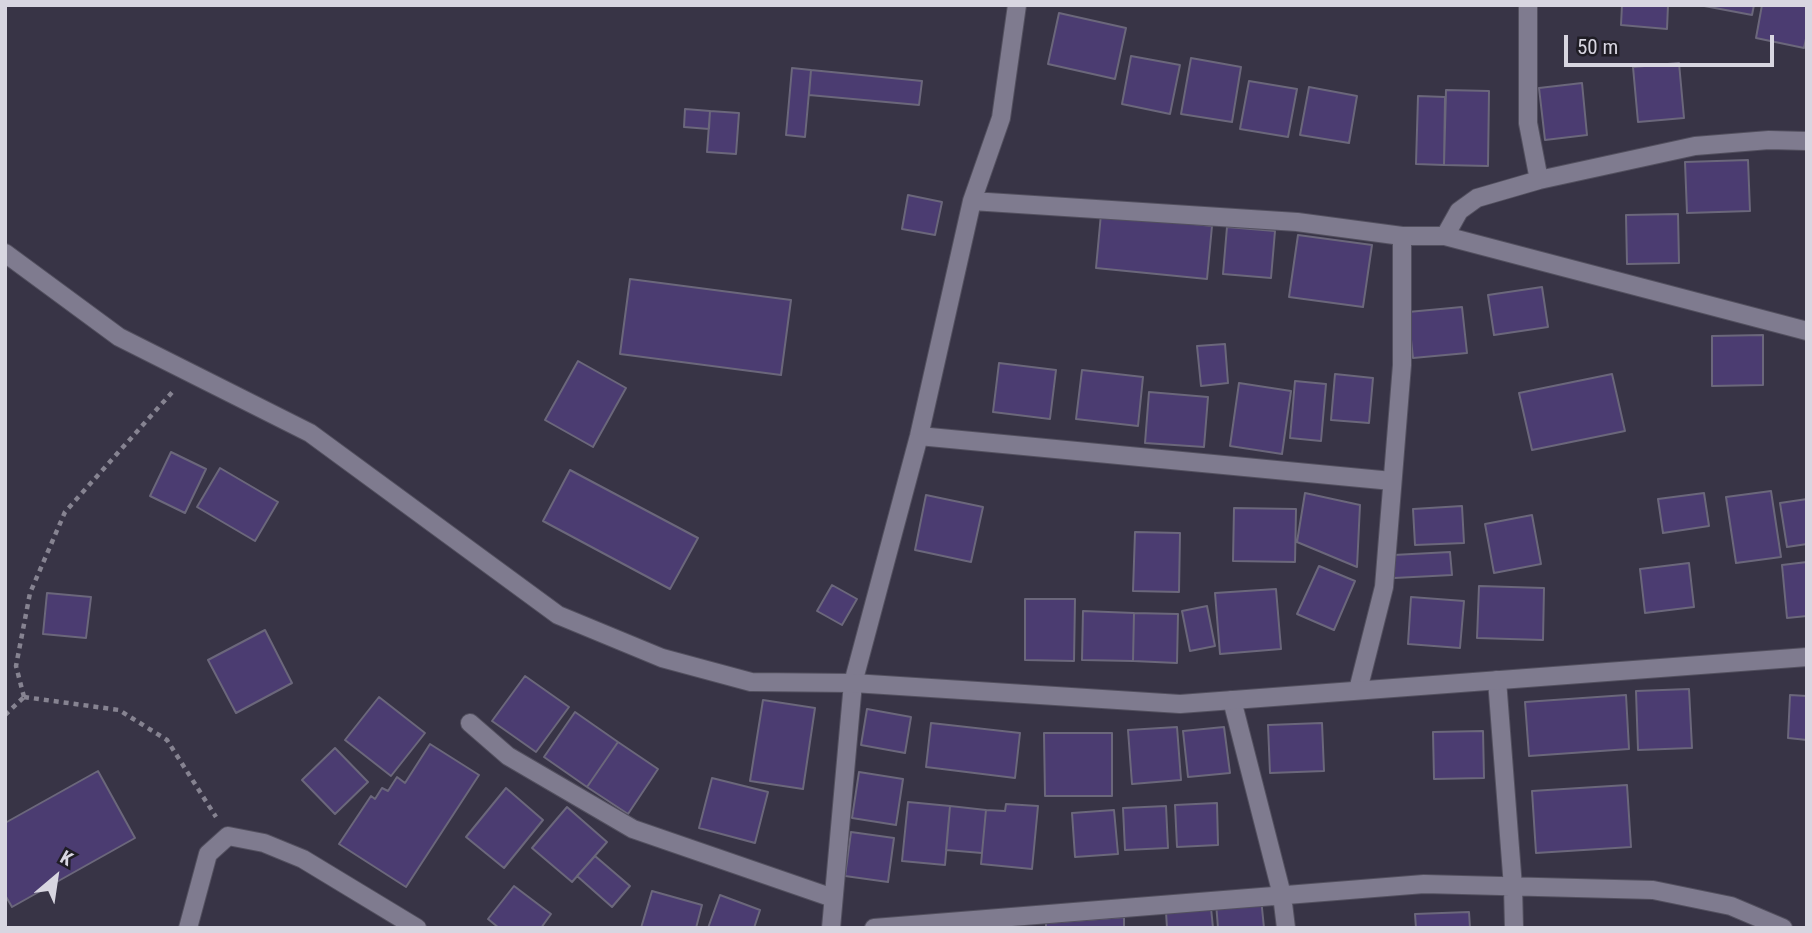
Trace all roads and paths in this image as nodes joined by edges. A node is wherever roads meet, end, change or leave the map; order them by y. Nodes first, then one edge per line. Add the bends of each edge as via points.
1 (1017, 5) edge
2 (1528, 5) edge
3 (1807, 141) edge
4 (1539, 180) junction
5 (972, 201) junction
6 (1402, 236) junction
7 (1445, 236) junction
8 (5, 253) edge
9 (1807, 331) edge
10 (190, 373) junction
11 (919, 436) junction
12 (1392, 481) junction
13 (1807, 657) edge
14 (1497, 680) junction
15 (853, 683) junction
16 (1358, 690) junction
17 (23, 697) junction
18 (1232, 700) junction
19 (5, 715) edge
20 (470, 723) dead end
21 (228, 836) junction
22 (1513, 887) junction
23 (1282, 895) junction
24 (834, 898) junction
25 (395, 922) edge
26 (188, 928) edge
27 (417, 928) edge
28 (831, 928) edge
29 (874, 928) edge
30 (1286, 928) edge
31 (1514, 928) edge
32 (1783, 928) edge

1 - 5 street via 1001,118
2 - 4 street via 1528,123
3 - 4 street via 1695,146
4 - 7 street via 1477,198 1459,211
5 - 6 street via 1297,222
5 - 11 street
6 - 7 street
6 - 12 street via 1402,365
7 - 9 street
8 - 10 street via 118,337
10 - 15 street via 310,433 558,615 662,658 751,682
10 - 17 path via 65,512 30,593 16,666
11 - 12 street
11 - 15 street
12 - 16 street via 1384,587
13 - 14 street
14 - 16 street
14 - 22 street
15 - 18 street via 1180,704
15 - 24 street
16 - 18 street
17 - 19 path
17 - 21 path via 120,710 167,740
18 - 23 street
20 - 24 street via 508,756 633,829
21 - 25 street via 264,843 303,859
21 - 26 street via 208,854
22 - 23 street via 1424,884
22 - 31 street
22 - 32 street via 1653,890 1731,906
23 - 29 street
23 - 30 street
24 - 28 street
25 - 27 street

